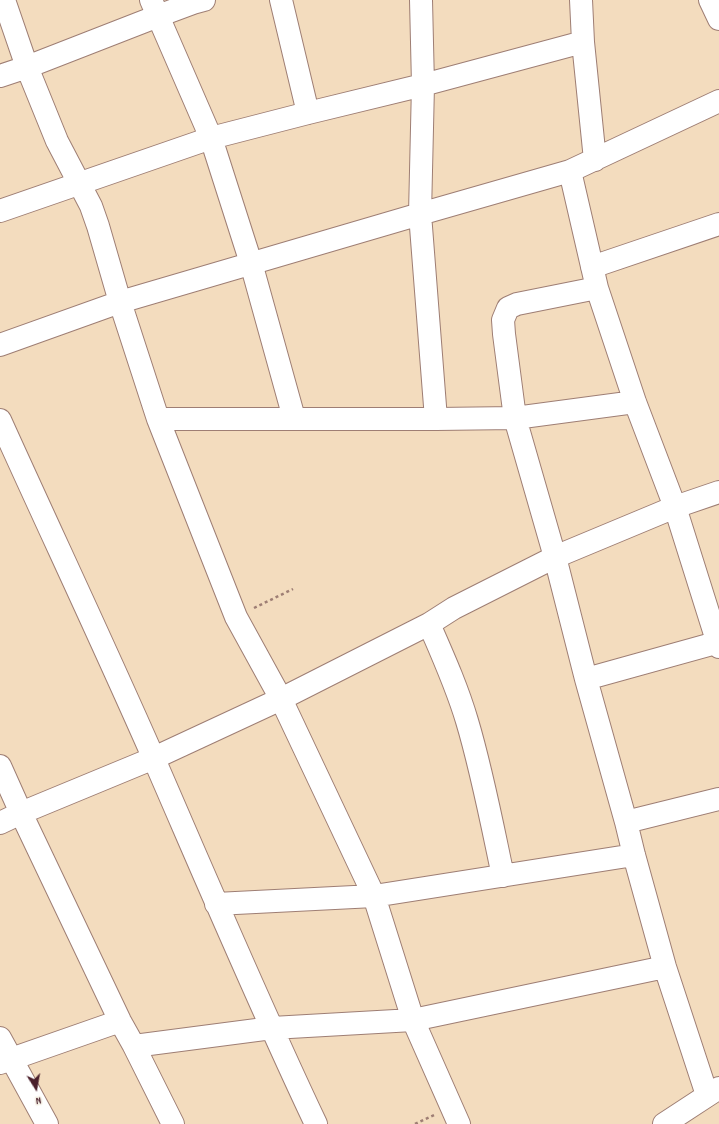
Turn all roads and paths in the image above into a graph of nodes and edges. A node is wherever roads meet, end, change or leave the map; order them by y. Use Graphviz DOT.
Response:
graph roads {
  1 [pos="4,0"];
  2 [pos="204,0"];
  3 [pos="281,0"];
  4 [pos="421,0"];
  5 [pos="581,0"];
  6 [pos="710,0"];
  7 [pos="155,8"];
  8 [pos="719,19"];
  9 [pos="583,42"];
  10 [pos="27,67"];
  11 [pos="0,76"];
  12 [pos="423,85"];
  13 [pos="719,101"];
  14 [pos="308,113"];
  15 [pos="211,138"];
  16 [pos="594,160"];
  17 [pos="570,171"];
  18 [pos="80,184"];
  19 [pos="0,211"];
  20 [pos="420,214"];
  21 [pos="719,224"];
  22 [pos="251,263"];
  23 [pos="594,277"];
  24 [pos="120,302"];
  25 [pos="2,340"];
  26 [pos="635,402"];
  27 [pos="294,418"];
  28 [pos="515,418"];
  29 [pos="158,419"];
  30 [pos="436,419"];
  31 [pos="0,420"];
  32 [pos="719,492"];
  33 [pos="675,508"];
  34 [pos="555,557"];
  35 [pos="293,589"];
  36 [pos="236,617"];
  37 [pos="429,624"];
  38 [pos="718,644"];
  39 [pos="586,679"];
  40 [pos="280,698"];
  41 [pos="154,758"];
  42 [pos="0,766"];
  43 [pos="719,799"];
  44 [pos="21,813"];
  45 [pos="626,822"];
  46 [pos="0,823"];
  47 [pos="634,855"];
  48 [pos="503,876"];
  49 [pos="374,896"];
  50 [pos="216,904"];
  51 [pos="665,967"];
  52 [pos="413,1020"];
  53 [pos="120,1021"];
  54 [pos="272,1028"];
  55 [pos="0,1038"];
  56 [pos="134,1046"];
  57 [pos="6,1061"];
  58 [pos="713,1092"];
  59 [pos="672,1122"];
  60 [pos="47,1124"];
  61 [pos="172,1124"];
  62 [pos="316,1124"];
  63 [pos="459,1124"];
  1 -- 10 [label="street"];
  2 -- 7 [label="street"];
  3 -- 14 [label="street"];
  4 -- 12 [label="street"];
  5 -- 9 [label="street"];
  6 -- 8 [label="street"];
  7 -- 10 [label="street"];
  7 -- 15 [label="street"];
  9 -- 12 [label="street"];
  9 -- 16 [label="street"];
  10 -- 11 [label="street"];
  10 -- 18 [label="street"];
  12 -- 14 [label="street"];
  12 -- 20 [label="street"];
  13 -- 16 [label="street"];
  14 -- 15 [label="street"];
  15 -- 18 [label="street"];
  15 -- 22 [label="street"];
  16 -- 17 [label="street"];
  17 -- 20 [label="street"];
  17 -- 23 [label="street"];
  18 -- 19 [label="street"];
  18 -- 24 [label="street"];
  20 -- 22 [label="street"];
  20 -- 30 [label="street"];
  21 -- 23 [label="street"];
  22 -- 24 [label="street"];
  22 -- 27 [label="street"];
  23 -- 26 [label="street"];
  23 -- 28 [label="street"];
  24 -- 25 [label="street"];
  24 -- 29 [label="street"];
  26 -- 28 [label="street"];
  26 -- 33 [label="street"];
  27 -- 29 [label="street"];
  27 -- 30 [label="street"];
  28 -- 30 [label="street"];
  28 -- 34 [label="street"];
  29 -- 36 [label="street"];
  31 -- 41 [label="street"];
  32 -- 33 [label="street"];
  33 -- 34 [label="street"];
  33 -- 38 [label="street"];
  34 -- 37 [label="street"];
  34 -- 39 [label="street"];
  35 -- 36 [label="path"];
  36 -- 40 [label="street"];
  37 -- 40 [label="street"];
  37 -- 48 [label="street"];
  38 -- 39 [label="street"];
  39 -- 45 [label="street"];
  40 -- 41 [label="street"];
  40 -- 49 [label="street"];
  41 -- 44 [label="street"];
  41 -- 50 [label="street"];
  42 -- 44 [label="street"];
  43 -- 45 [label="street"];
  44 -- 46 [label="street"];
  44 -- 53 [label="street"];
  45 -- 47 [label="street"];
  47 -- 48 [label="street"];
  47 -- 51 [label="street"];
  48 -- 49 [label="street"];
  49 -- 50 [label="street"];
  49 -- 52 [label="street"];
  50 -- 54 [label="street"];
  51 -- 52 [label="street"];
  51 -- 58 [label="street"];
  52 -- 54 [label="street"];
  52 -- 63 [label="street"];
  53 -- 56 [label="street"];
  53 -- 57 [label="street"];
  54 -- 56 [label="street"];
  54 -- 62 [label="street"];
  55 -- 57 [label="street"];
  56 -- 61 [label="street"];
  57 -- 60 [label="street"];
  58 -- 59 [label="street"];
}
